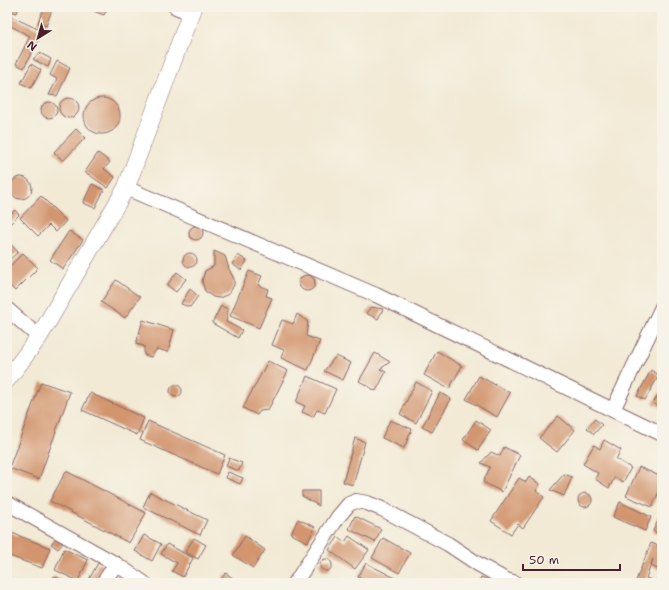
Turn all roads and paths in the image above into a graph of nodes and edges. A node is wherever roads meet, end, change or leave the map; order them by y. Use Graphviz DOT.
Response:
graph roads {
  1 [pos="187,9"];
  2 [pos="126,188"];
  3 [pos="662,307"];
  4 [pos="7,310"];
  5 [pos="39,337"];
  6 [pos="7,380"];
  7 [pos="613,410"];
  8 [pos="662,434"];
  9 [pos="7,503"];
  10 [pos="116,564"];
  11 [pos="103,583"];
  12 [pos="144,583"];
  13 [pos="296,583"];
  14 [pos="516,583"];
  1 -- 2 [label="street"];
  2 -- 5 [label="street"];
  2 -- 7 [label="street"];
  3 -- 7 [label="street"];
  4 -- 5 [label="street"];
  5 -- 6 [label="street"];
  7 -- 8 [label="street"];
  9 -- 10 [label="street"];
  10 -- 11 [label="street"];
  10 -- 12 [label="street"];
  13 -- 14 [label="street"];
}
